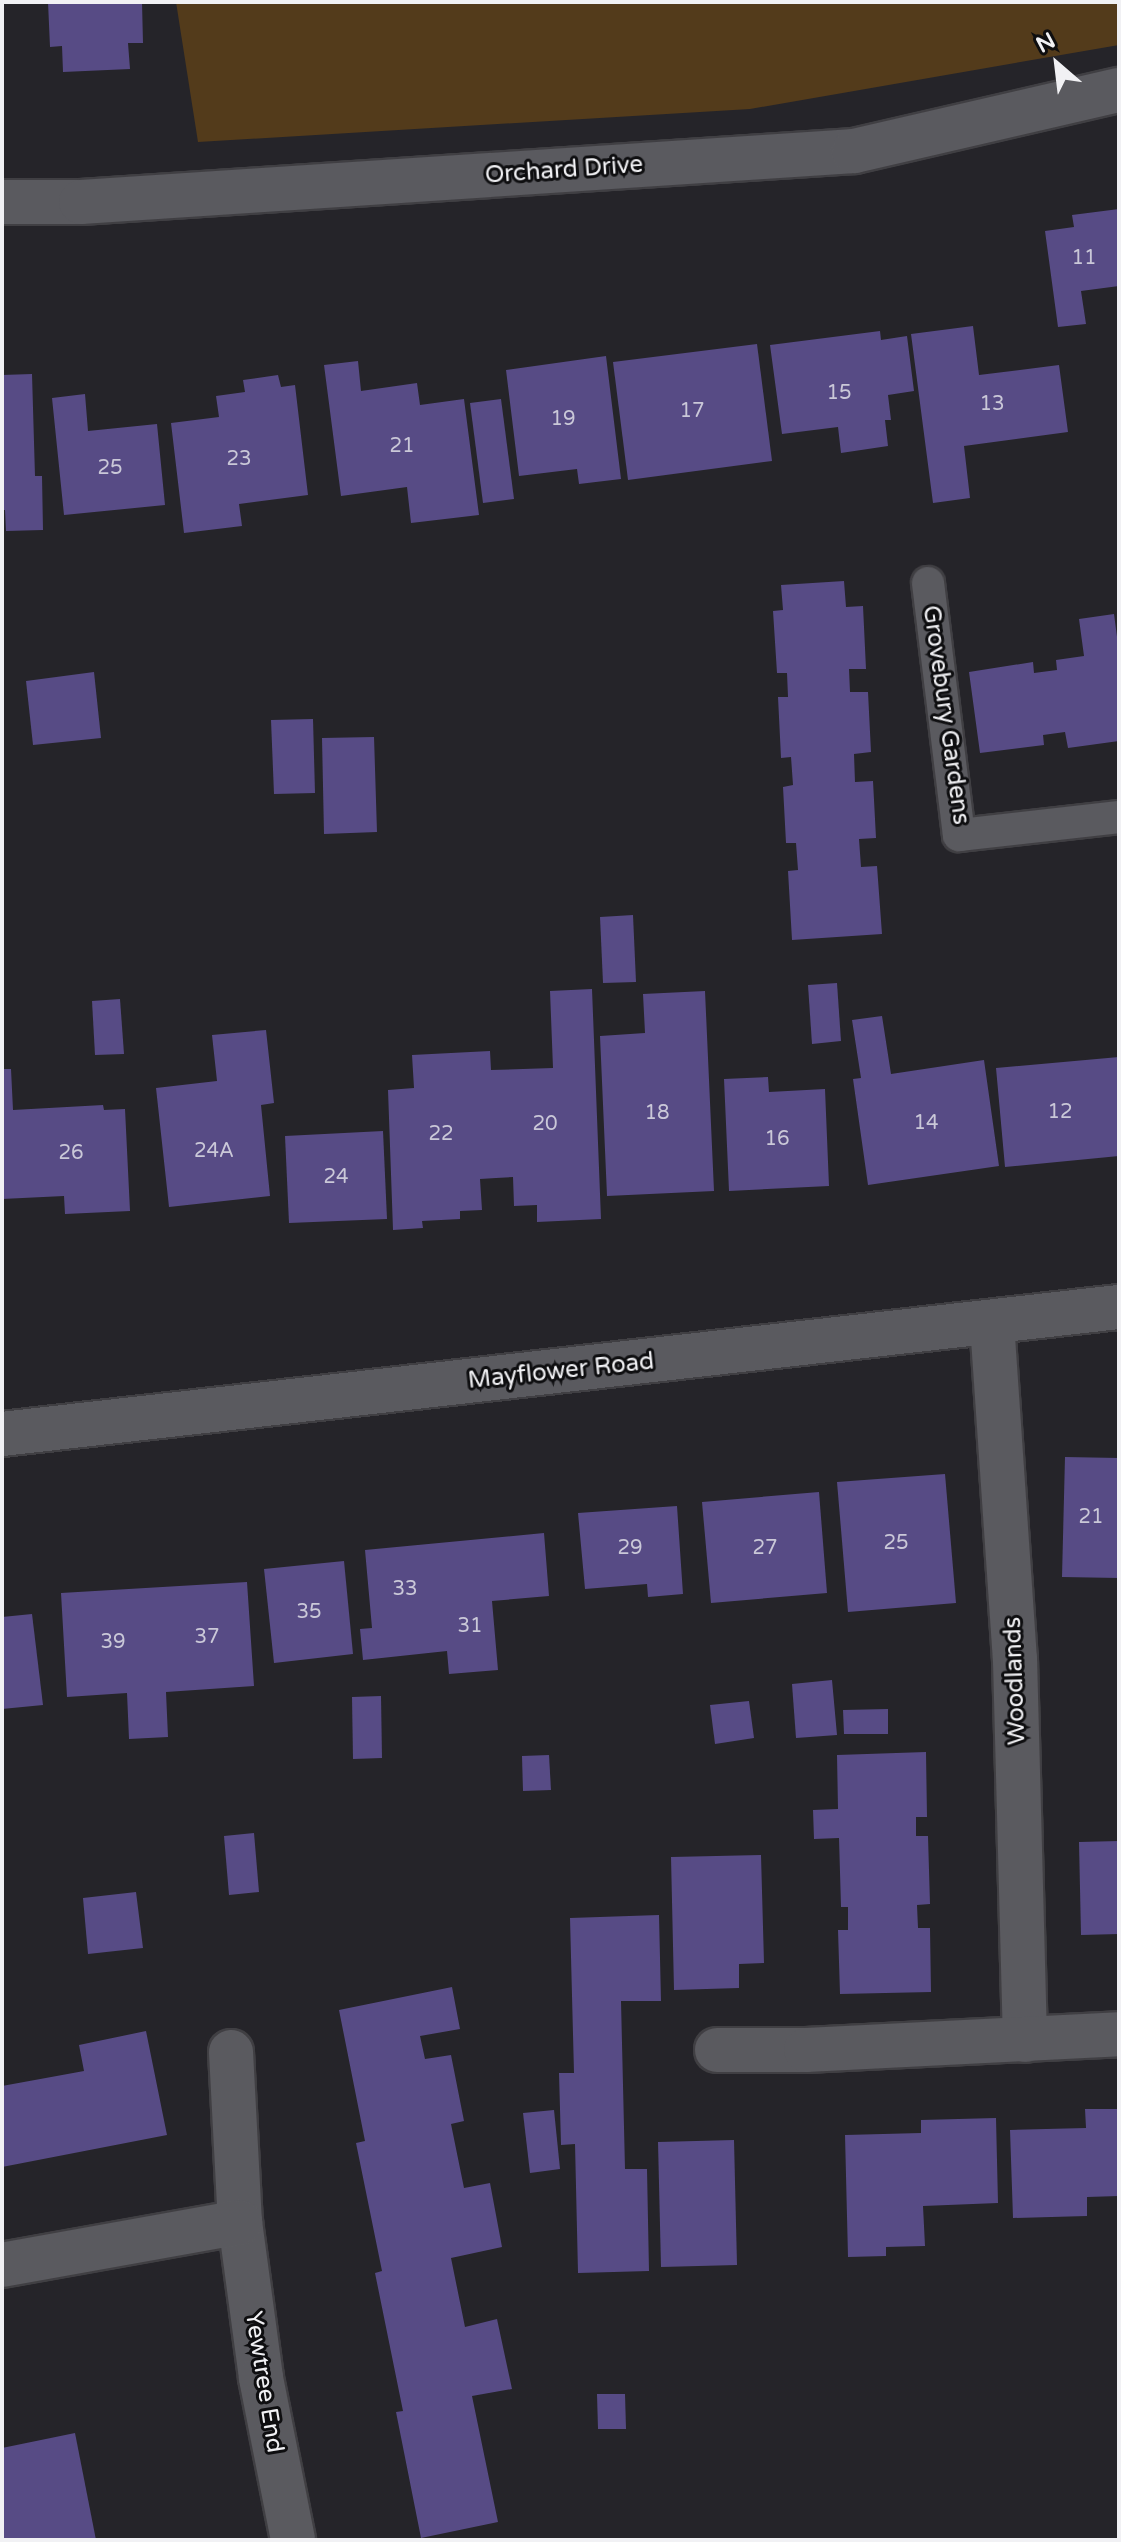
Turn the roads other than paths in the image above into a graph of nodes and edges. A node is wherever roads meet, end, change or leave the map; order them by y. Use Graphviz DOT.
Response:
graph roads {
  1 [pos="1119,90"];
  2 [pos="2,202"];
  3 [pos="928,583"];
  4 [pos="1119,817"];
  5 [pos="1119,1307"];
  6 [pos="992,1323"];
  7 [pos="2,1434"];
  8 [pos="1119,2034"];
  9 [pos="1025,2040"];
  10 [pos="717,2050"];
  11 [pos="231,2052"];
  12 [pos="240,2222"];
  13 [pos="2,2265"];
  14 [pos="293,2540"];
  1 -- 2 [label="street, Orchard Drive"];
  3 -- 4 [label="lane, Grovebury Gardens"];
  5 -- 6 [label="street, Mayflower Road"];
  6 -- 7 [label="street, Mayflower Road"];
  6 -- 9 [label="street, Woodlands"];
  8 -- 9 [label="street"];
  9 -- 10 [label="street"];
  11 -- 12 [label="street, Yewtree End"];
  12 -- 13 [label="street"];
  12 -- 14 [label="street, Yewtree End"];
}
